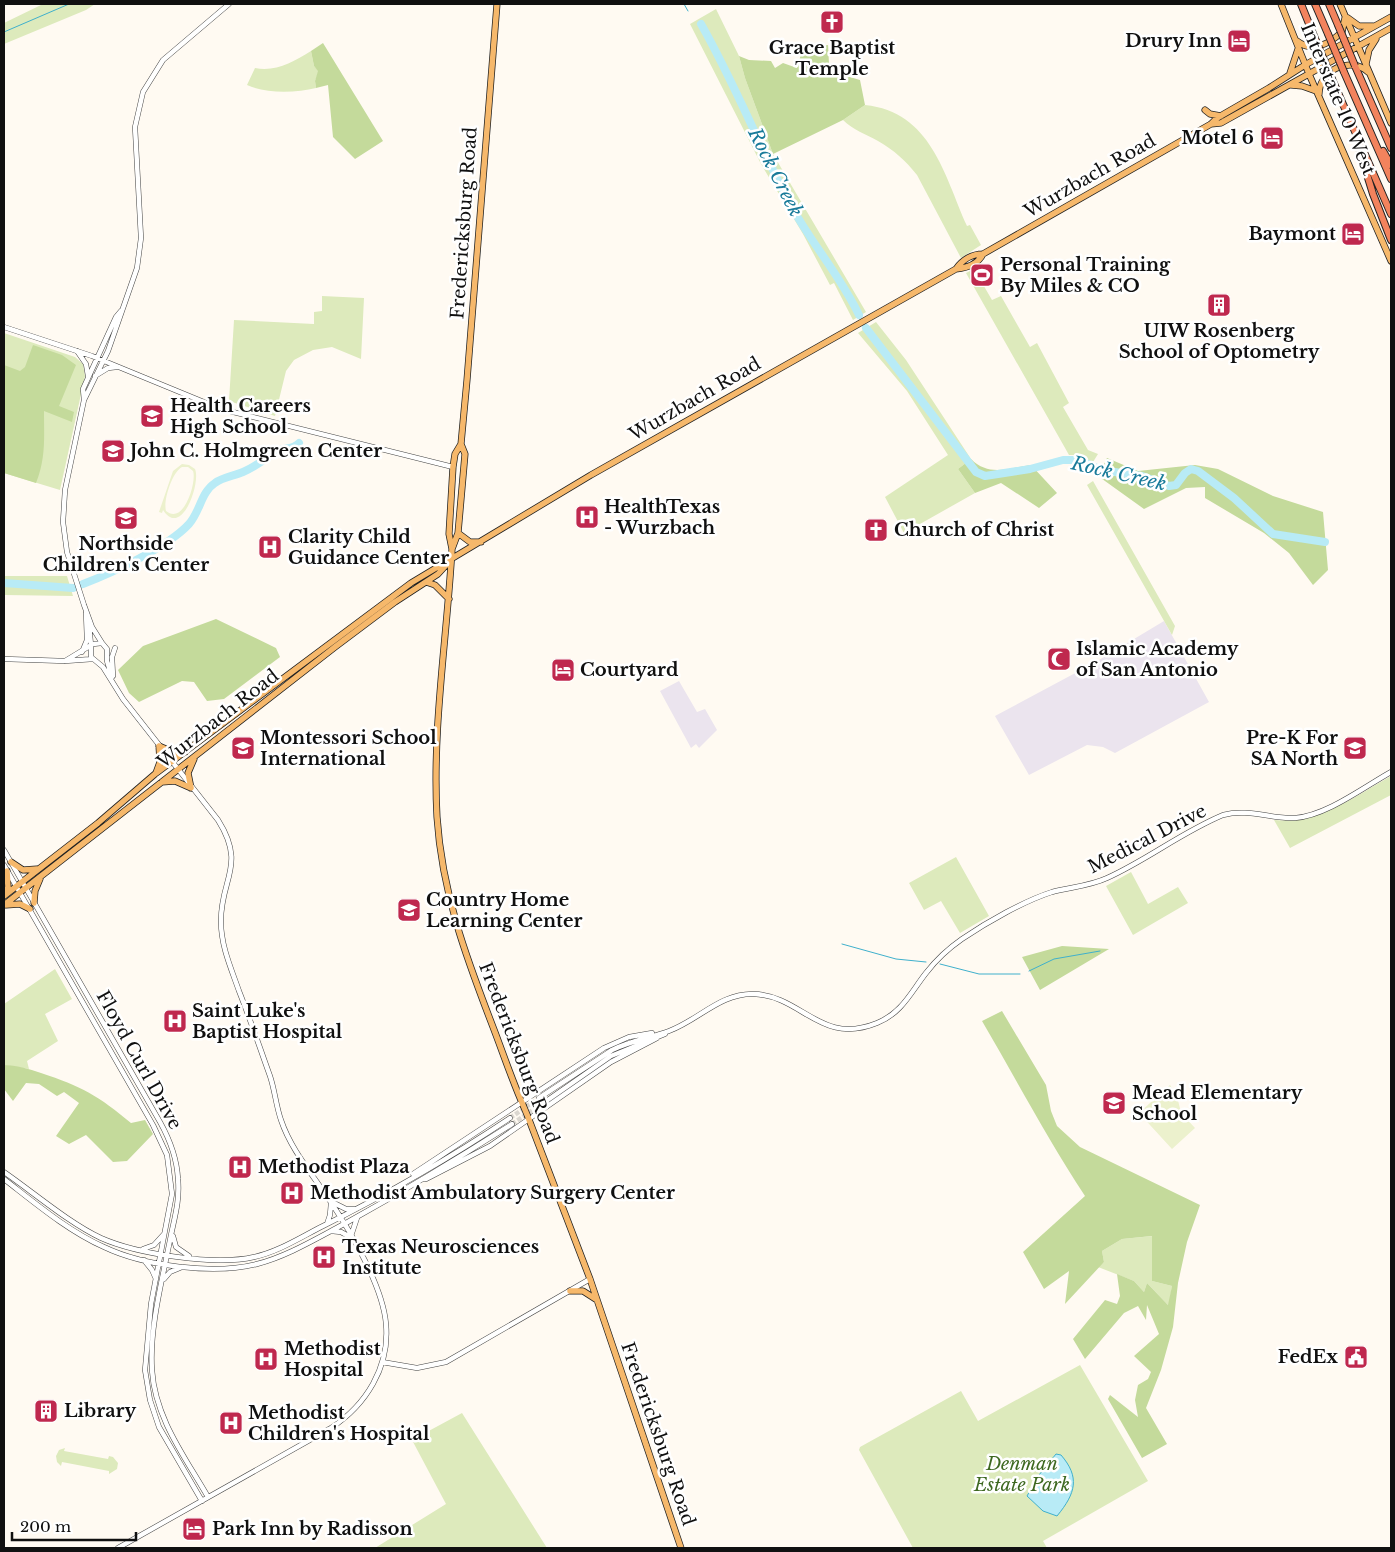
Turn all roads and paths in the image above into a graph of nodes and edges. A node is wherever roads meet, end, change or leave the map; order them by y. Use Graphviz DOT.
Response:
graph roads {
  1 [pos="229,4"];
  2 [pos="497,4"];
  3 [pos="1280,4"];
  4 [pos="1301,4"];
  5 [pos="1315,4"];
  6 [pos="1329,4"];
  7 [pos="1340,4"];
  8 [pos="1345,15"];
  9 [pos="1391,17"];
  10 [pos="1376,26"];
  11 [pos="1391,28"];
  12 [pos="1379,36"];
  13 [pos="1354,38"];
  14 [pos="1295,40"];
  15 [pos="1298,47"];
  16 [pos="1358,48"];
  17 [pos="1305,65"];
  18 [pos="1366,66"];
  19 [pos="1369,73"];
  20 [pos="1309,74"];
  21 [pos="1288,76"];
  22 [pos="1289,86"];
  23 [pos="1318,93"];
  24 [pos="1205,110"];
  25 [pos="1221,116"];
  26 [pos="1367,123"];
  27 [pos="1391,123"];
  28 [pos="1211,124"];
  29 [pos="1354,129"];
  30 [pos="1391,148"];
  31 [pos="1391,165"];
  32 [pos="1391,179"];
  33 [pos="1391,214"];
  34 [pos="1391,240"];
  35 [pos="1391,261"];
  36 [pos="121,311"];
  37 [pos="4,327"];
  38 [pos="77,350"];
  39 [pos="97,358"];
  40 [pos="103,360"];
  41 [pos="122,368"];
  42 [pos="88,377"];
  43 [pos="94,377"];
  44 [pos="84,400"];
  45 [pos="460,444"];
  46 [pos="453,468"];
  47 [pos="463,478"];
  48 [pos="458,533"];
  49 [pos="481,542"];
  50 [pos="452,549"];
  51 [pos="451,560"];
  52 [pos="426,582"];
  53 [pos="448,599"];
  54 [pos="84,605"];
  55 [pos="86,612"];
  56 [pos="102,643"];
  57 [pos="91,646"];
  58 [pos="115,648"];
  59 [pos="81,652"];
  60 [pos="106,656"];
  61 [pos="4,659"];
  62 [pos="94,659"];
  63 [pos="65,661"];
  64 [pos="113,680"];
  65 [pos="115,688"];
  66 [pos="159,746"];
  67 [pos="189,751"];
  68 [pos="196,756"];
  69 [pos="172,763"];
  70 [pos="177,770"];
  71 [pos="1391,772"];
  72 [pos="155,774"];
  73 [pos="162,782"];
  74 [pos="191,788"];
  75 [pos="4,850"];
  76 [pos="11,862"];
  77 [pos="4,865"];
  78 [pos="39,869"];
  79 [pos="7,871"];
  80 [pos="42,876"];
  81 [pos="24,885"];
  82 [pos="18,890"];
  83 [pos="4,896"];
  84 [pos="34,903"];
  85 [pos="4,905"];
  86 [pos="30,909"];
  87 [pos="668,1031"];
  88 [pos="658,1038"];
  89 [pos="539,1098"];
  90 [pos="522,1104"];
  91 [pos="542,1104"];
  92 [pos="510,1118"];
  93 [pos="528,1119"];
  94 [pos="512,1124"];
  95 [pos="172,1147"];
  96 [pos="164,1150"];
  97 [pos="4,1172"];
  98 [pos="4,1179"];
  99 [pos="406,1180"];
  100 [pos="413,1185"];
  101 [pos="331,1202"];
  102 [pos="356,1210"];
  103 [pos="359,1216"];
  104 [pos="340,1217"];
  105 [pos="327,1224"];
  106 [pos="344,1224"];
  107 [pos="331,1231"];
  108 [pos="165,1232"];
  109 [pos="172,1233"];
  110 [pos="351,1238"];
  111 [pos="141,1250"];
  112 [pos="161,1254"];
  113 [pos="168,1255"];
  114 [pos="193,1258"];
  115 [pos="143,1260"];
  116 [pos="159,1263"];
  117 [pos="166,1264"];
  118 [pos="185,1267"];
  119 [pos="156,1279"];
  120 [pos="590,1279"];
  121 [pos="163,1280"];
  122 [pos="570,1291"];
  123 [pos="597,1300"];
  124 [pos="382,1362"];
  125 [pos="208,1497"];
  126 [pos="202,1501"];
  127 [pos="118,1548"];
  128 [pos="680,1548"];
  1 -- 36 [label="street"];
  2 -- 45 [label="main road, Fredericksburg Road"];
  3 -- 14 [label="main road, Interstate 10 West"];
  4 -- 29 [label="highway, bridge"];
  5 -- 26 [label="highway, bridge"];
  6 -- 30 [label="highway, bridge"];
  7 -- 8 [label="main road"];
  8 -- 10 [label="main road"];
  8 -- 13 [label="main road"];
  8 -- 14 [label="main road"];
  9 -- 10 [label="main road, Wurzbach Road"];
  10 -- 13 [label="main road, Wurzbach Road"];
  11 -- 12 [label="main road, Wurzbach Road"];
  12 -- 16 [label="main road, Wurzbach Road"];
  12 -- 18 [label="main road"];
  13 -- 16 [label="main road"];
  13 -- 17 [label="main road, Wurzbach Road"];
  14 -- 15 [label="main road, Interstate 10 West"];
  15 -- 17 [label="main road, Interstate 10 West"];
  15 -- 21 [label="main road"];
  16 -- 18 [label="main road"];
  16 -- 20 [label="main road, Wurzbach Road"];
  17 -- 20 [label="main road, Interstate 10 West"];
  17 -- 21 [label="main road, Wurzbach Road"];
  18 -- 19 [label="main road"];
  19 -- 23 [label="main road"];
  19 -- 27 [label="main road"];
  20 -- 22 [label="main road, Wurzbach Road"];
  20 -- 23 [label="main road, Interstate 10 West"];
  21 -- 25 [label="main road, Wurzbach Road"];
  22 -- 23 [label="main road"];
  22 -- 28 [label="main road, Wurzbach Road"];
  23 -- 35 [label="main road, Interstate 10 West"];
  24 -- 25 [label="main road"];
  25 -- 28 [label="main road, Wurzbach Road"];
  26 -- 31 [label="highway"];
  26 -- 32 [label="highway"];
  28 -- 49 [label="main road, Wurzbach Road"];
  29 -- 33 [label="highway"];
  29 -- 34 [label="highway"];
  36 -- 39 [label="street"];
  36 -- 40 [label="street"];
  37 -- 38 [label="street"];
  38 -- 39 [label="street"];
  38 -- 42 [label="street"];
  39 -- 40 [label="street"];
  39 -- 42 [label="street"];
  40 -- 41 [label="street"];
  40 -- 43 [label="street"];
  41 -- 43 [label="street"];
  41 -- 46 [label="street"];
  42 -- 44 [label="street"];
  43 -- 44 [label="street"];
  44 -- 54 [label="street"];
  45 -- 46 [label="main road, Fredericksburg Road"];
  45 -- 47 [label="main road, Fredericksburg Road"];
  46 -- 47 [label="main road"];
  46 -- 50 [label="main road, Fredericksburg Road"];
  47 -- 48 [label="main road, Fredericksburg Road"];
  48 -- 49 [label="main road"];
  48 -- 50 [label="main road, Fredericksburg Road"];
  49 -- 51 [label="main road, Wurzbach Road"];
  50 -- 51 [label="main road, Fredericksburg Road"];
  51 -- 52 [label="main road, Wurzbach Road"];
  51 -- 53 [label="main road, Fredericksburg Road"];
  51 -- 67 [label="main road, Wurzbach Road"];
  52 -- 53 [label="main road"];
  52 -- 68 [label="main road, Wurzbach Road"];
  53 -- 90 [label="main road, Fredericksburg Road"];
  54 -- 55 [label="street"];
  54 -- 56 [label="street"];
  55 -- 57 [label="street"];
  55 -- 59 [label="street"];
  56 -- 57 [label="street"];
  56 -- 60 [label="street"];
  57 -- 59 [label="street"];
  57 -- 62 [label="street"];
  58 -- 64 [label="street"];
  59 -- 63 [label="street"];
  60 -- 62 [label="street"];
  60 -- 64 [label="street"];
  61 -- 63 [label="street"];
  62 -- 63 [label="street"];
  62 -- 65 [label="street"];
  64 -- 65 [label="street"];
  65 -- 66 [label="street"];
  66 -- 67 [label="main road"];
  66 -- 69 [label="street"];
  66 -- 72 [label="main road"];
  67 -- 69 [label="main road, Wurzbach Road"];
  68 -- 70 [label="main road, Wurzbach Road"];
  68 -- 74 [label="main road"];
  69 -- 70 [label="street"];
  69 -- 72 [label="main road, Wurzbach Road"];
  70 -- 73 [label="main road, Wurzbach Road"];
  70 -- 74 [label="street"];
  71 -- 87 [label="street, Medical Drive"];
  72 -- 78 [label="main road, Wurzbach Road"];
  73 -- 74 [label="main road"];
  73 -- 80 [label="main road, Wurzbach Road"];
  74 -- 101 [label="street"];
  75 -- 76 [label="street, Floyd Curl Drive"];
  76 -- 78 [label="main road"];
  76 -- 81 [label="street, Floyd Curl Drive"];
  77 -- 79 [label="street, Floyd Curl Drive"];
  78 -- 81 [label="main road, Wurzbach Road"];
  79 -- 82 [label="street, Floyd Curl Drive"];
  79 -- 83 [label="main road"];
  80 -- 81 [label="main road, Wurzbach Road"];
  80 -- 84 [label="main road"];
  81 -- 82 [label="main road, Wurzbach Road"];
  81 -- 84 [label="street, Floyd Curl Drive"];
  82 -- 83 [label="main road, Wurzbach Road"];
  82 -- 85 [label="main road, Wurzbach Road"];
  82 -- 86 [label="street, Floyd Curl Drive"];
  84 -- 95 [label="street, Floyd Curl Drive"];
  85 -- 86 [label="main road"];
  86 -- 96 [label="street, Floyd Curl Drive"];
  87 -- 88 [label="street, Medical Drive"];
  87 -- 89 [label="street, Medical Drive"];
  87 -- 90 [label="street"];
  88 -- 91 [label="street, Medical Drive"];
  88 -- 93 [label="street"];
  90 -- 93 [label="main road, Fredericksburg Road, bridge"];
  90 -- 99 [label="street"];
  92 -- 99 [label="street"];
  93 -- 100 [label="street"];
  93 -- 120 [label="main road, Fredericksburg Road"];
  94 -- 100 [label="street"];
  95 -- 96 [label="street"];
  95 -- 109 [label="street, Floyd Curl Drive"];
  96 -- 108 [label="street, Floyd Curl Drive"];
  97 -- 111 [label="street"];
  98 -- 115 [label="street"];
  99 -- 102 [label="street"];
  100 -- 103 [label="street"];
  101 -- 102 [label="street"];
  101 -- 104 [label="street"];
  101 -- 105 [label="street"];
  102 -- 104 [label="street"];
  103 -- 106 [label="street"];
  103 -- 110 [label="street"];
  104 -- 105 [label="street"];
  104 -- 106 [label="street"];
  105 -- 114 [label="street"];
  106 -- 107 [label="street"];
  106 -- 110 [label="street"];
  107 -- 110 [label="street"];
  107 -- 118 [label="street"];
  108 -- 111 [label="street"];
  108 -- 112 [label="street, Floyd Curl Drive"];
  109 -- 113 [label="street, Floyd Curl Drive"];
  109 -- 114 [label="street"];
  110 -- 124 [label="street"];
  111 -- 112 [label="street"];
  112 -- 113 [label="street"];
  112 -- 116 [label="street, Floyd Curl Drive"];
  113 -- 114 [label="street"];
  113 -- 117 [label="street, Floyd Curl Drive"];
  115 -- 116 [label="street"];
  115 -- 119 [label="street"];
  116 -- 117 [label="street"];
  116 -- 119 [label="street, Floyd Curl Drive"];
  117 -- 118 [label="street"];
  117 -- 121 [label="street, Floyd Curl Drive"];
  118 -- 121 [label="street"];
  119 -- 126 [label="street, Floyd Curl Drive"];
  120 -- 122 [label="street"];
  120 -- 123 [label="main road, Fredericksburg Road"];
  121 -- 125 [label="street, Floyd Curl Drive"];
  122 -- 123 [label="main road"];
  122 -- 124 [label="street"];
  123 -- 128 [label="main road, Fredericksburg Road"];
  124 -- 125 [label="street"];
  125 -- 126 [label="street"];
  126 -- 127 [label="street"];
}
